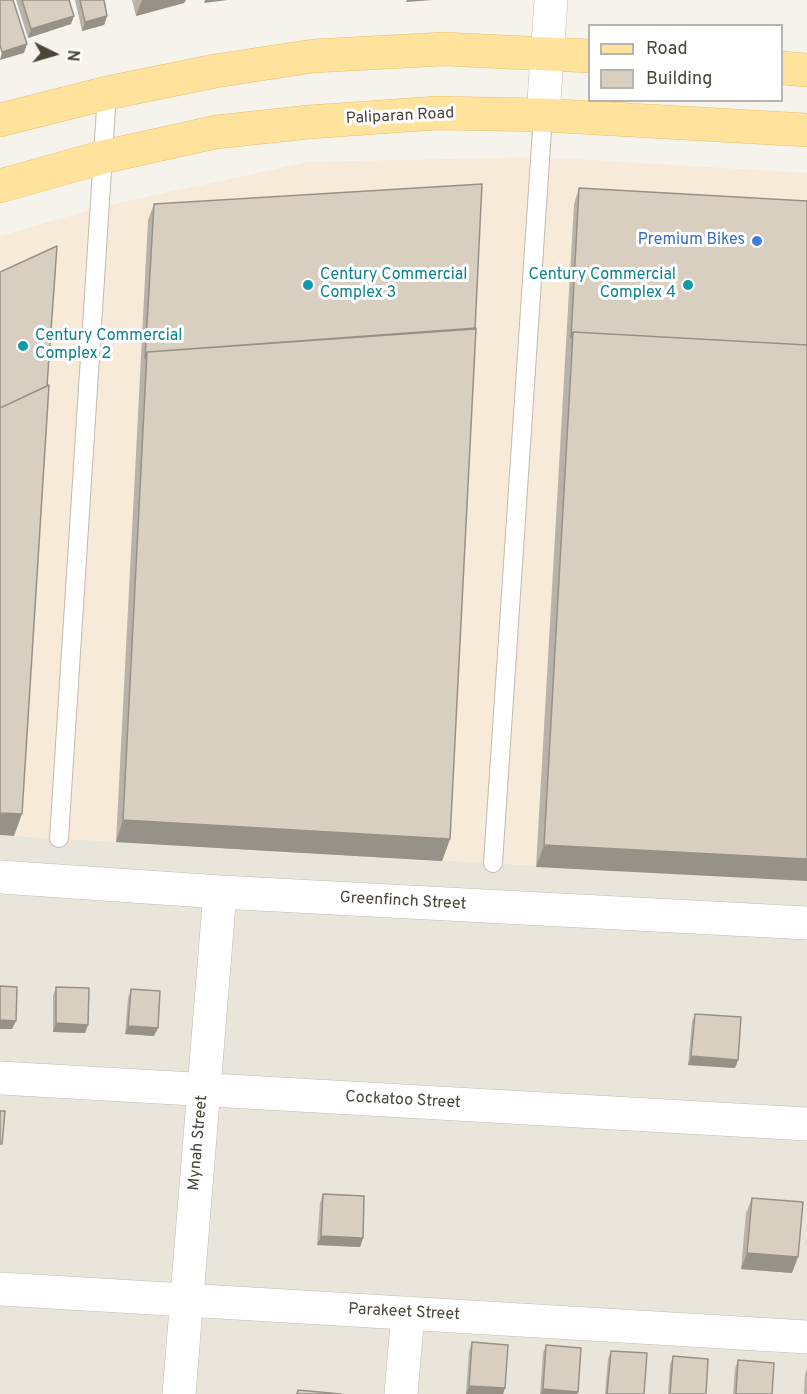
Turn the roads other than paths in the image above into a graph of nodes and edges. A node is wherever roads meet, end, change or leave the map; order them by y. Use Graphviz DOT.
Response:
graph roads {
  1 [pos="551,0"];
  2 [pos="547,53"];
  3 [pos="588,56"];
  4 [pos="783,68"];
  5 [pos="807,70"];
  6 [pos="107,93"];
  7 [pos="543,116"];
  8 [pos="0,120"];
  9 [pos="807,130"];
  10 [pos="103,157"];
  11 [pos="0,186"];
  12 [pos="59,838"];
  13 [pos="493,863"];
  14 [pos="0,878"];
  15 [pos="220,892"];
  16 [pos="807,922"];
  17 [pos="0,1078"];
  18 [pos="204,1090"];
  19 [pos="807,1124"];
  20 [pos="0,1289"];
  21 [pos="186,1300"];
  22 [pos="408,1313"];
  23 [pos="807,1337"];
  24 [pos="179,1394"];
  25 [pos="401,1394"];
  1 -- 2 [label="street"];
  2 -- 3 [label="main road"];
  2 -- 6 [label="main road"];
  2 -- 7 [label="street"];
  4 -- 5 [label="main road"];
  6 -- 8 [label="main road"];
  6 -- 10 [label="lane"];
  7 -- 9 [label="main road, Paliparan Road"];
  7 -- 10 [label="main road, Paliparan Road"];
  7 -- 13 [label="lane"];
  10 -- 11 [label="main road, Paliparan Road"];
  10 -- 12 [label="lane"];
  14 -- 15 [label="street, Greenfinch Street"];
  15 -- 16 [label="street, Greenfinch Street"];
  15 -- 18 [label="street, Mynah Street"];
  17 -- 18 [label="street, Cockatoo Street"];
  18 -- 19 [label="street, Cockatoo Street"];
  18 -- 21 [label="street, Mynah Street"];
  20 -- 21 [label="street, Parakeet Street"];
  21 -- 22 [label="street, Parakeet Street"];
  21 -- 24 [label="street, Mynah Street"];
  22 -- 23 [label="street, Parakeet Street"];
  22 -- 25 [label="street"];
}
